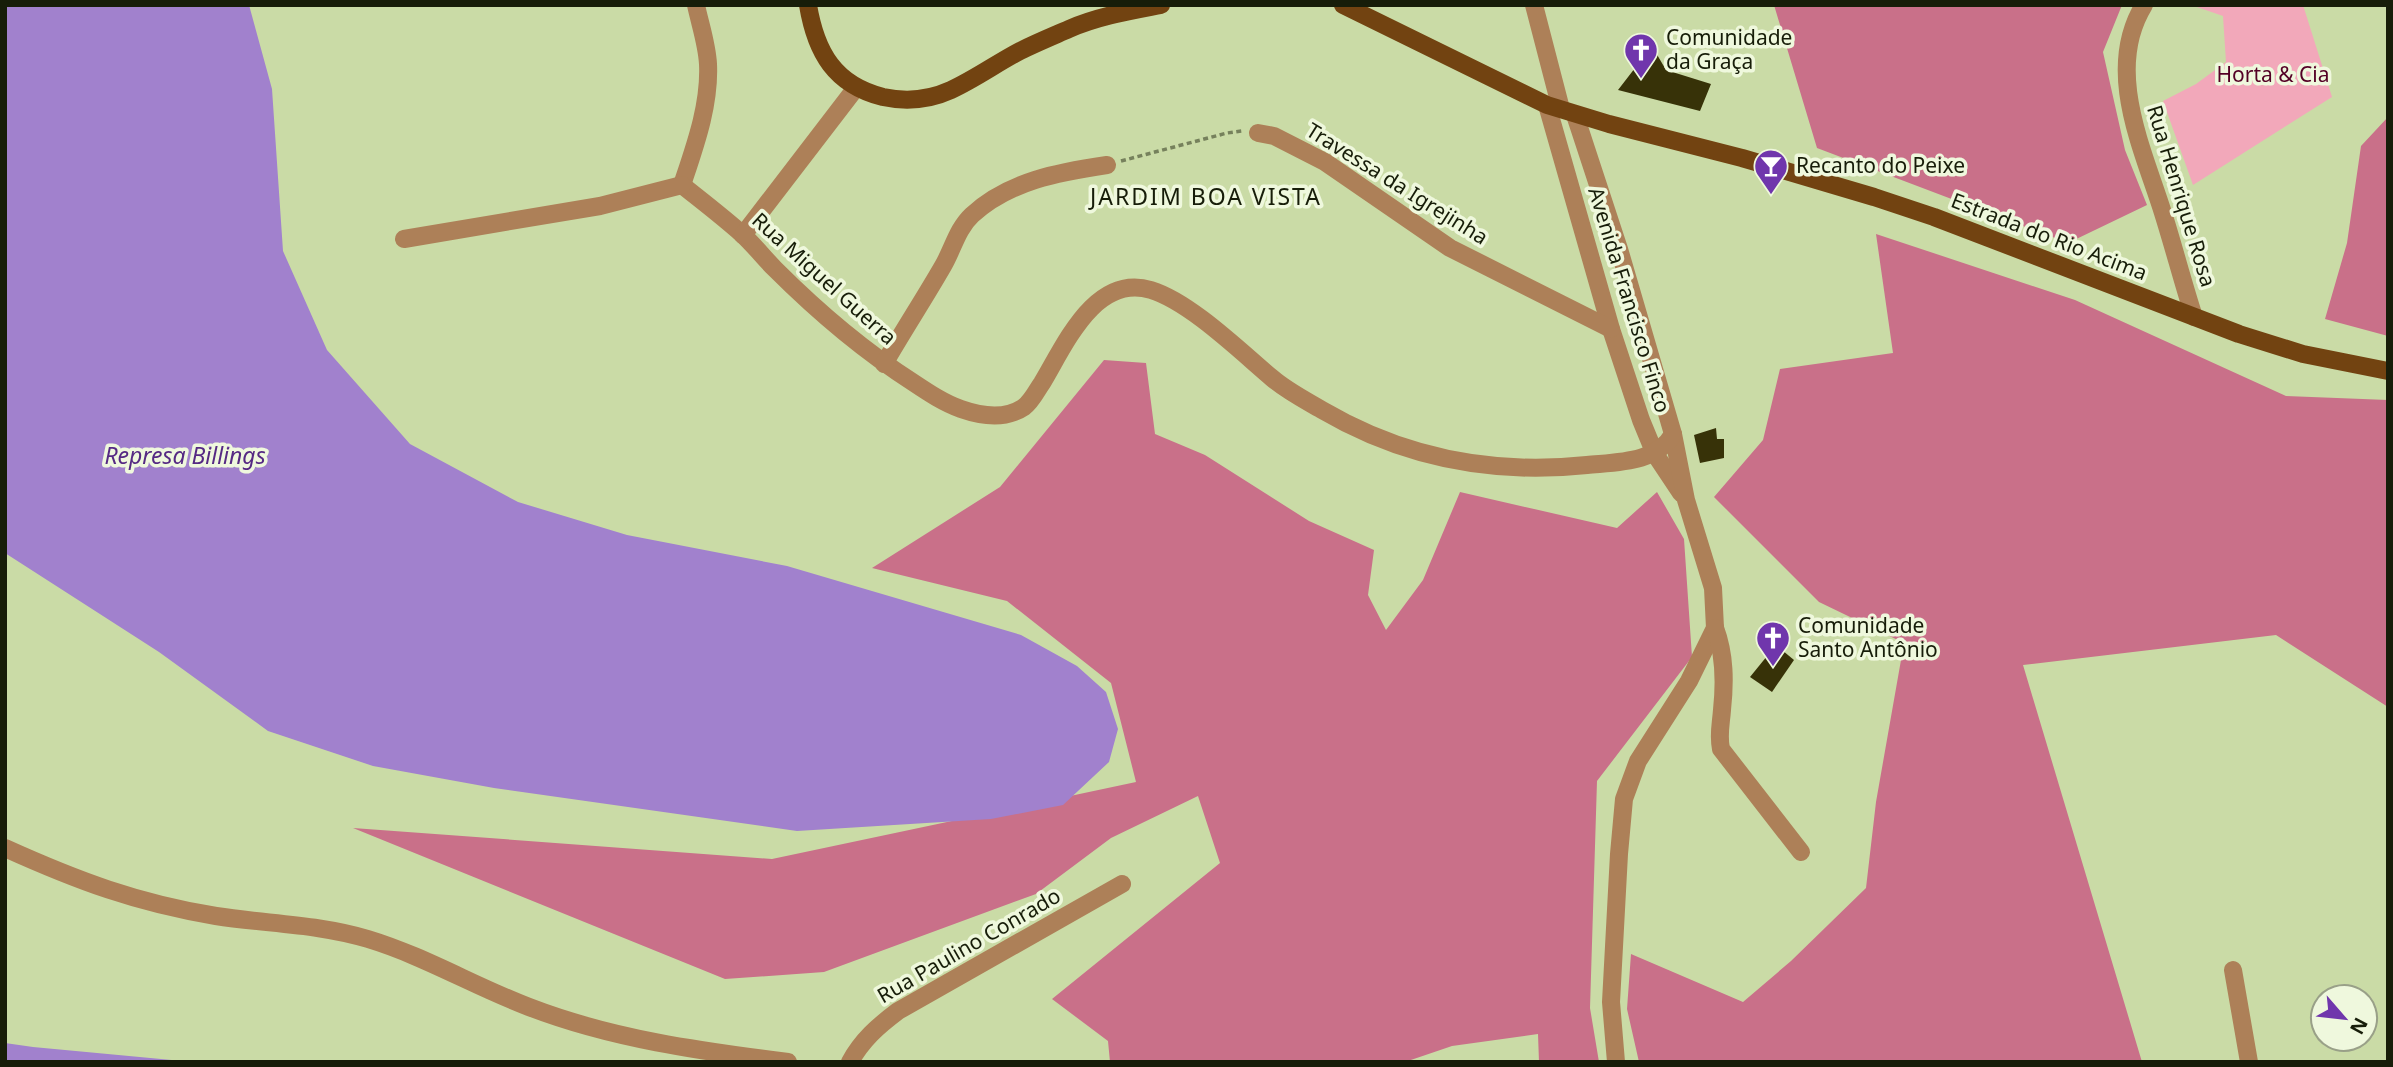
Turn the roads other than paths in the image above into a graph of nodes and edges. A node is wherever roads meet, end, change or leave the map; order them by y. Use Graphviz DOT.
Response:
graph roads {
  1 [pos="696,5"];
  2 [pos="808,5"];
  3 [pos="1161,5"];
  4 [pos="1343,5"];
  5 [pos="1534,5"];
  6 [pos="2144,5"];
  7 [pos="855,89"];
  8 [pos="1561,110"];
  9 [pos="1258,133"];
  10 [pos="1107,165"];
  11 [pos="681,185"];
  12 [pos="743,235"];
  13 [pos="404,239"];
  14 [pos="2194,317"];
  15 [pos="1611,330"];
  16 [pos="884,364"];
  17 [pos="2388,371"];
  18 [pos="1673,434"];
  19 [pos="1655,454"];
  20 [pos="1686,500"];
  21 [pos="1715,628"];
  22 [pos="5,848"];
  23 [pos="1801,852"];
  24 [pos="1122,884"];
  25 [pos="2233,970"];
  26 [pos="788,1062"];
  27 [pos="850,1062"];
  28 [pos="1616,1062"];
  29 [pos="2249,1062"];
  1 -- 11 [label="street"];
  2 -- 7 [label="main road"];
  3 -- 7 [label="main road"];
  4 -- 8 [label="main road, Estrada do Rio Acima"];
  5 -- 8 [label="street, Avenida Francisco Finco"];
  6 -- 14 [label="street, Rua Henrique Rosa"];
  7 -- 12 [label="street"];
  8 -- 14 [label="main road, Estrada do Rio Acima"];
  8 -- 15 [label="street, Avenida Francisco Finco"];
  8 -- 18 [label="street, Avenida Francisco Finco"];
  9 -- 15 [label="street, Travessa da Igrejinha"];
  10 -- 16 [label="street"];
  11 -- 12 [label="street, Rua Miguel Guerra"];
  11 -- 13 [label="street"];
  12 -- 16 [label="street, Rua Miguel Guerra"];
  14 -- 17 [label="main road, Estrada do Rio Acima"];
  15 -- 19 [label="street, Avenida Francisco Finco"];
  16 -- 19 [label="street, Rua Miguel Guerra"];
  18 -- 19 [label="street"];
  18 -- 20 [label="street, Avenida Francisco Finco"];
  19 -- 20 [label="street, Avenida Francisco Finco"];
  20 -- 21 [label="street, Avenida Francisco Finco"];
  21 -- 23 [label="street"];
  21 -- 28 [label="street, Avenida Francisco Finco"];
  22 -- 26 [label="street"];
  24 -- 27 [label="street, Rua Paulino Conrado"];
  25 -- 29 [label="street"];
}
